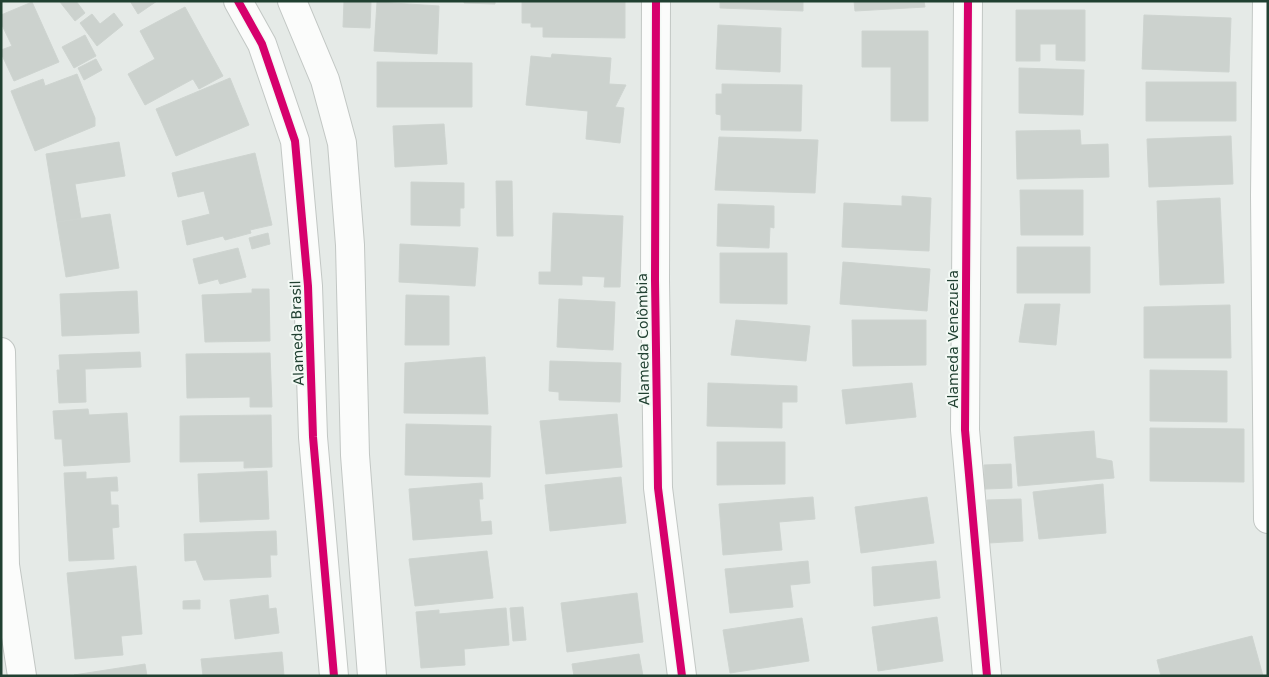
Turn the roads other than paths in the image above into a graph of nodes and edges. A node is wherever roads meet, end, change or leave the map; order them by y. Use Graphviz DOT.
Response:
graph roads {
  1 [pos="238,1"];
  2 [pos="292,1"];
  3 [pos="656,1"];
  4 [pos="968,1"];
  5 [pos="1267,1"];
  6 [pos="1,352"];
  7 [pos="1268,519"];
  8 [pos="3,564"];
  9 [pos="22,676"];
  10 [pos="334,676"];
  11 [pos="372,676"];
  12 [pos="682,676"];
  13 [pos="987,676"];
  1 -- 10 [label="street, Alameda Brasil"];
  2 -- 11 [label="street"];
  3 -- 12 [label="street, Alameda Colômbia"];
  4 -- 13 [label="street, Alameda Venezuela"];
  5 -- 7 [label="street"];
  6 -- 8 [label="street"];
  8 -- 9 [label="street"];
}
